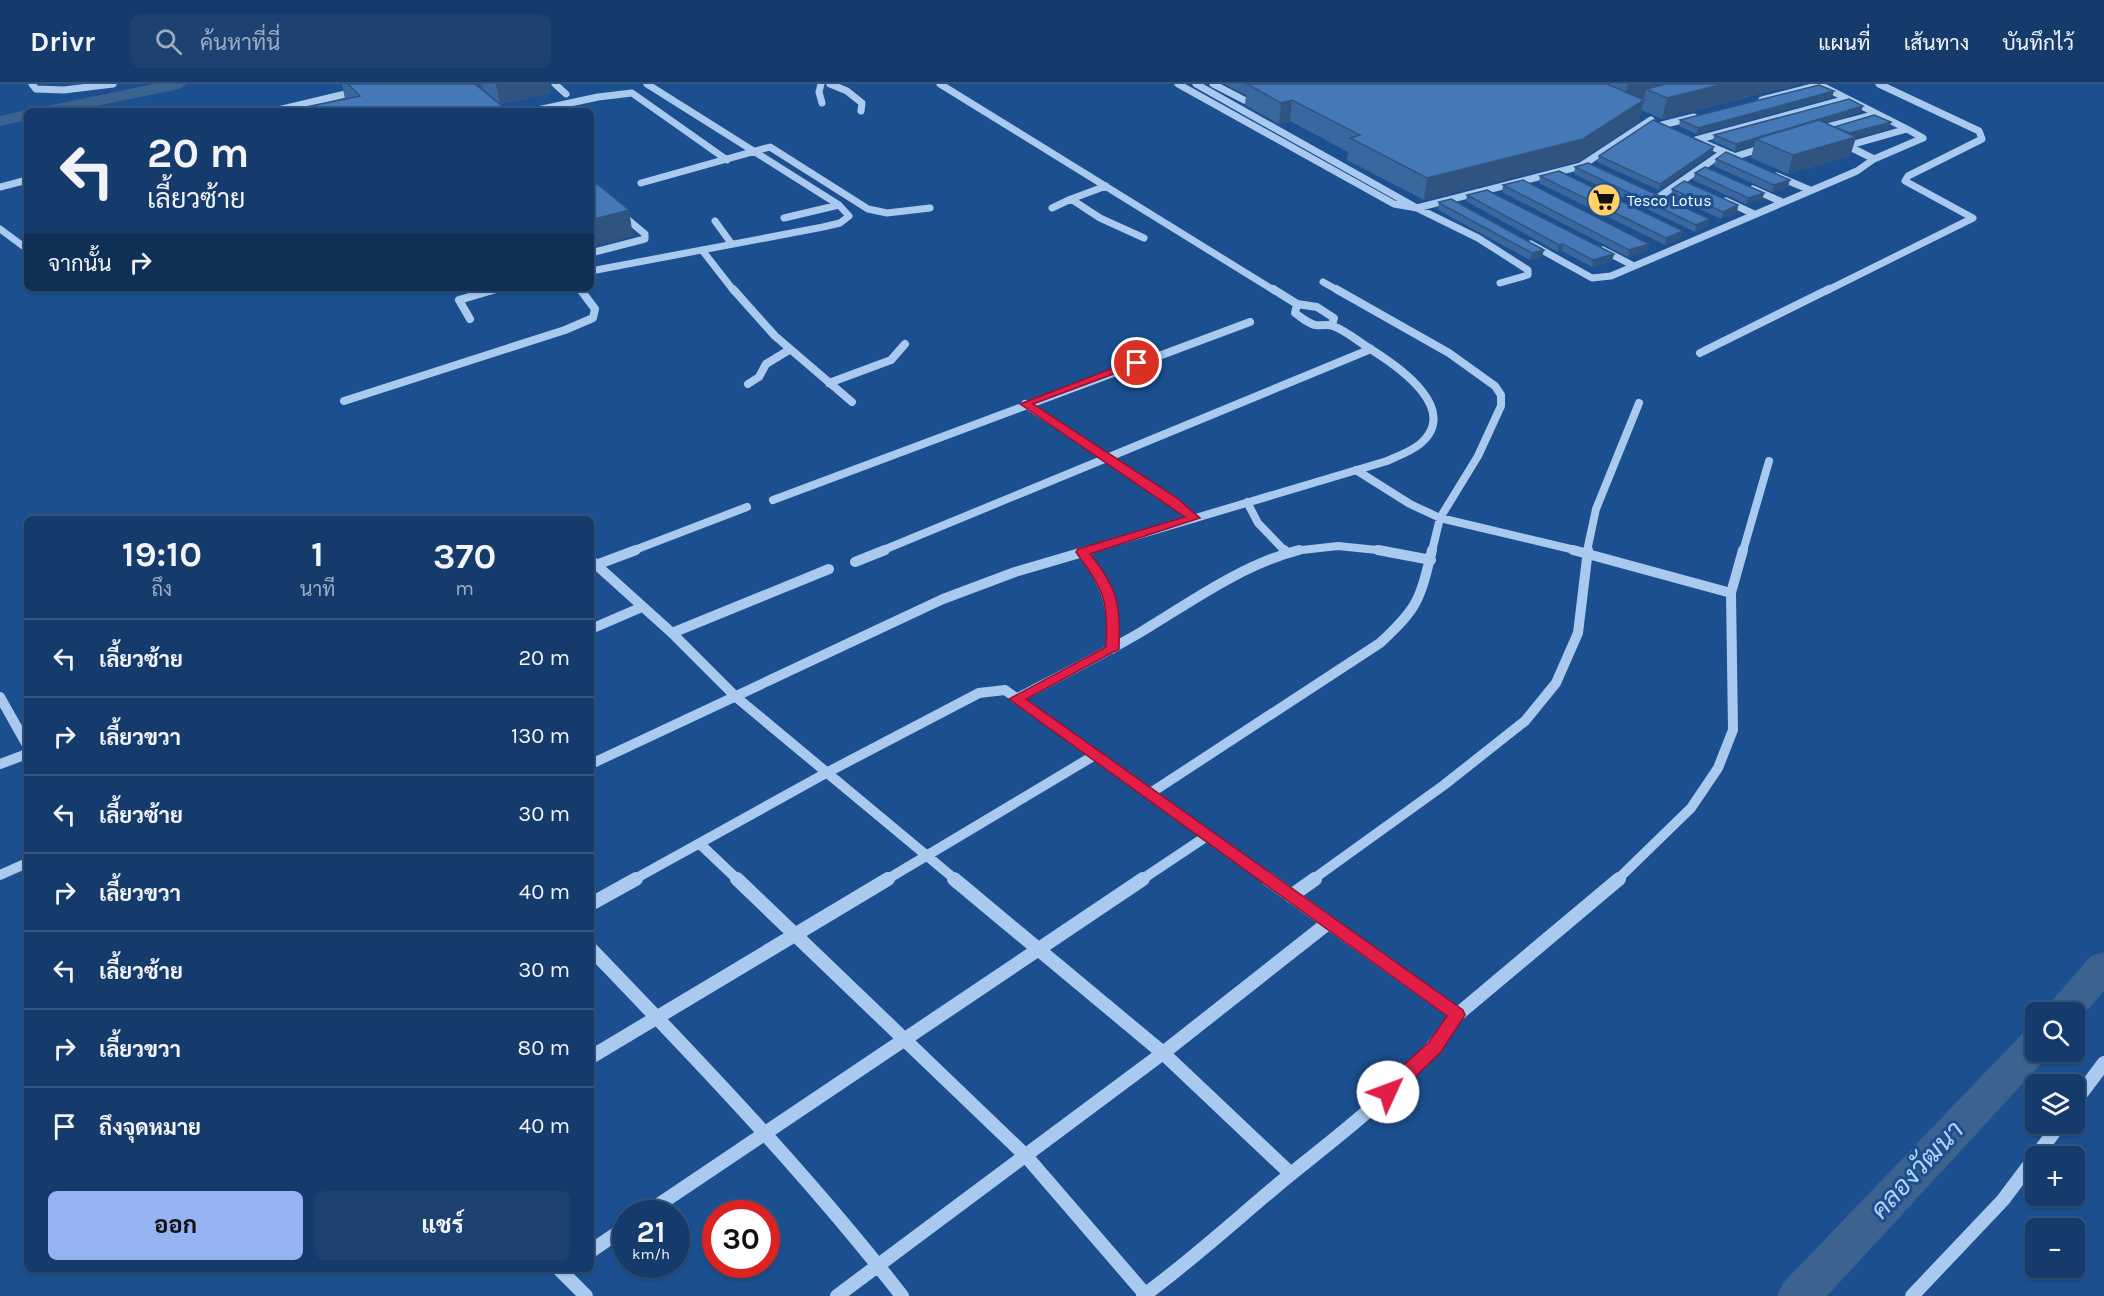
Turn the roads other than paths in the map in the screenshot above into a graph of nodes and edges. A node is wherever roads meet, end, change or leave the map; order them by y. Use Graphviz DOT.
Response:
graph roads {
  1 [pos="32,84"];
  2 [pos="113,84"];
  3 [pos="387,84"];
  4 [pos="555,84"];
  5 [pos="647,84"];
  6 [pos="821,84"];
  7 [pos="830,84"];
  8 [pos="940,84"];
  9 [pos="1178,84"];
  10 [pos="1196,84"];
  11 [pos="1213,84"];
  12 [pos="1819,84"];
  13 [pos="1879,84"];
  14 [pos="566,94"];
  15 [pos="1847,99"];
  16 [pos="1244,100"];
  17 [pos="671,101"];
  18 [pos="1752,102"];
  19 [pos="822,103"];
  20 [pos="650,106"];
  21 [pos="287,108"];
  22 [pos="547,108"];
  23 [pos="861,111"];
  24 [pos="1707,114"];
  25 [pos="1877,114"];
  26 [pos="1642,116"];
  27 [pos="1651,120"];
  28 [pos="1662,125"];
  29 [pos="1671,129"];
  30 [pos="1907,129"];
  31 [pos="1820,135"];
  32 [pos="1688,136"];
  33 [pos="1696,140"];
  34 [pos="1778,142"];
  35 [pos="1839,142"];
  36 [pos="1848,146"];
  37 [pos="1724,152"];
  38 [pos="753,153"];
  39 [pos="1734,157"];
  40 [pos="1874,159"];
  41 [pos="728,160"];
  42 [pos="1745,161"];
  43 [pos="1586,163"];
  44 [pos="1703,167"];
  45 [pos="1596,168"];
  46 [pos="1713,171"];
  47 [pos="1766,171"];
  48 [pos="1558,172"];
  49 [pos="1568,177"];
  50 [pos="24,181"];
  51 [pos="1523,181"];
  52 [pos="1682,181"];
  53 [pos="641,183"];
  54 [pos="1742,184"];
  55 [pos="1106,186"];
  56 [pos="1533,186"];
  57 [pos="1692,186"];
  58 [pos="0,187"];
  59 [pos="1810,190"];
  60 [pos="1488,191"];
  61 [pos="1649,192"];
  62 [pos="1713,195"];
  63 [pos="1498,196"];
  64 [pos="1659,197"];
  65 [pos="1071,199"];
  66 [pos="1452,200"];
  67 [pos="1670,202"];
  68 [pos="1782,202"];
  69 [pos="839,206"];
  70 [pos="1462,206"];
  71 [pos="930,208"];
  72 [pos="1052,208"];
  73 [pos="1417,208"];
  74 [pos="618,211"];
  75 [pos="1754,214"];
  76 [pos="784,218"];
  77 [pos="715,221"];
  78 [pos="1714,222"];
  79 [pos="1725,227"];
  80 [pos="0,229"];
  81 [pos="1686,234"];
  82 [pos="1144,238"];
  83 [pos="1522,239"];
  84 [pos="1697,239"];
  85 [pos="731,243"];
  86 [pos="1593,244"];
  87 [pos="24,247"];
  88 [pos="1654,248"];
  89 [pos="702,250"];
  90 [pos="594,252"];
  91 [pos="1664,253"];
  92 [pos="1634,266"];
  93 [pos="594,270"];
  94 [pos="1323,282"];
  95 [pos="1500,283"];
  96 [pos="490,291"];
  97 [pos="581,291"];
  98 [pos="1297,304"];
  99 [pos="470,319"];
  100 [pos="1250,322"];
  101 [pos="1332,326"];
  102 [pos="905,344"];
  103 [pos="1371,349"];
  104 [pos="789,350"];
  105 [pos="1700,353"];
  106 [pos="829,383"];
  107 [pos="748,384"];
  108 [pos="344,401"];
  109 [pos="852,402"];
  110 [pos="1639,403"];
  111 [pos="1025,404"];
  112 [pos="1109,459"];
  113 [pos="1769,461"];
  114 [pos="1356,470"];
  115 [pos="773,500"];
  116 [pos="1247,502"];
  117 [pos="747,507"];
  118 [pos="1194,518"];
  119 [pos="1440,518"];
  120 [pos="1082,552"];
  121 [pos="1287,553"];
  122 [pos="1587,554"];
  123 [pos="1431,560"];
  124 [pos="855,562"];
  125 [pos="594,563"];
  126 [pos="829,569"];
  127 [pos="1731,593"];
  128 [pos="642,607"];
  129 [pos="594,628"];
  130 [pos="672,633"];
  131 [pos="1112,649"];
  132 [pos="0,697"];
  133 [pos="736,697"];
  134 [pos="1016,699"];
  135 [pos="24,740"];
  136 [pos="24,755"];
  137 [pos="1095,755"];
  138 [pos="594,763"];
  139 [pos="0,764"];
  140 [pos="828,772"];
  141 [pos="1149,794"];
  142 [pos="1207,836"];
  143 [pos="700,844"];
  144 [pos="925,856"];
  145 [pos="24,864"];
  146 [pos="0,875"];
  147 [pos="1291,896"];
  148 [pos="594,902"];
  149 [pos="1328,923"];
  150 [pos="796,935"];
  151 [pos="1039,949"];
  152 [pos="594,953"];
  153 [pos="1457,1015"];
  154 [pos="657,1017"];
  155 [pos="904,1040"];
  156 [pos="1163,1053"];
  157 [pos="594,1056"];
  158 [pos="2104,1063"];
  159 [pos="2085,1088"];
  160 [pos="762,1133"];
  161 [pos="2052,1134"];
  162 [pos="1026,1156"];
  163 [pos="1291,1174"];
  164 [pos="665,1200"];
  165 [pos="612,1237"];
  166 [pos="594,1249"];
  167 [pos="878,1264"];
  168 [pos="564,1272"];
  169 [pos="1144,1295"];
  170 [pos="586,1296"];
  171 [pos="837,1296"];
  172 [pos="902,1296"];
  173 [pos="1912,1296"];
  1 -- 2 [label="street"];
  3 -- 21 [label="street"];
  4 -- 14 [label="street"];
  5 -- 17 [label="street"];
  6 -- 19 [label="street"];
  7 -- 23 [label="street"];
  8 -- 55 [label="street"];
  9 -- 73 [label="street"];
  10 -- 73 [label="street"];
  11 -- 16 [label="street"];
  12 -- 15 [label="street"];
  12 -- 18 [label="street"];
  13 -- 105 [label="street"];
  15 -- 25 [label="street"];
  15 -- 33 [label="street"];
  17 -- 20 [label="street"];
  17 -- 38 [label="street"];
  20 -- 22 [label="street"];
  20 -- 41 [label="street"];
  24 -- 28 [label="street"];
  25 -- 30 [label="street"];
  25 -- 31 [label="street"];
  26 -- 27 [label="street"];
  27 -- 28 [label="street"];
  27 -- 43 [label="street"];
  28 -- 29 [label="street"];
  30 -- 36 [label="street"];
  30 -- 40 [label="street"];
  32 -- 33 [label="street"];
  33 -- 37 [label="street"];
  34 -- 39 [label="street"];
  35 -- 36 [label="street"];
  36 -- 40 [label="street"];
  37 -- 39 [label="street"];
  37 -- 44 [label="street"];
  38 -- 41 [label="street"];
  38 -- 69 [label="street"];
  38 -- 71 [label="street"];
  39 -- 42 [label="street"];
  40 -- 59 [label="street"];
  41 -- 53 [label="street"];
  43 -- 45 [label="street"];
  43 -- 48 [label="street"];
  44 -- 46 [label="street"];
  44 -- 52 [label="street"];
  47 -- 59 [label="street"];
  48 -- 49 [label="street"];
  48 -- 51 [label="street"];
  50 -- 58 [label="street"];
  51 -- 56 [label="street"];
  51 -- 60 [label="street"];
  52 -- 57 [label="street"];
  52 -- 64 [label="street"];
  54 -- 68 [label="street"];
  55 -- 65 [label="street"];
  55 -- 98 [label="street"];
  59 -- 68 [label="street"];
  60 -- 63 [label="street"];
  60 -- 66 [label="street"];
  61 -- 64 [label="street"];
  62 -- 75 [label="street"];
  64 -- 67 [label="street"];
  65 -- 72 [label="street"];
  65 -- 82 [label="street"];
  66 -- 70 [label="street"];
  66 -- 73 [label="street"];
  68 -- 75 [label="street"];
  69 -- 76 [label="street"];
  69 -- 85 [label="street"];
  73 -- 95 [label="street"];
  74 -- 90 [label="street"];
  75 -- 79 [label="street"];
  77 -- 85 [label="street"];
  78 -- 79 [label="street"];
  79 -- 84 [label="street"];
  80 -- 87 [label="street"];
  81 -- 84 [label="street"];
  83 -- 92 [label="street"];
  84 -- 91 [label="street"];
  85 -- 89 [label="street"];
  86 -- 92 [label="street"];
  88 -- 91 [label="street"];
  89 -- 93 [label="street"];
  89 -- 104 [label="street"];
  91 -- 92 [label="street"];
  94 -- 119 [label="street"];
  96 -- 99 [label="street"];
  97 -- 108 [label="street"];
  98 -- 101 [label="street"];
  98 -- 101 [label="street"];
  100 -- 111 [label="street"];
  101 -- 103 [label="street"];
  102 -- 106 [label="street"];
  103 -- 112 [label="street"];
  103 -- 114 [label="street"];
  104 -- 106 [label="street"];
  104 -- 107 [label="street"];
  106 -- 109 [label="street"];
  110 -- 122 [label="street"];
  111 -- 112 [label="street"];
  111 -- 115 [label="street"];
  112 -- 118 [label="street"];
  112 -- 124 [label="street"];
  113 -- 127 [label="street"];
  114 -- 116 [label="street"];
  114 -- 119 [label="street"];
  116 -- 118 [label="street"];
  116 -- 121 [label="street"];
  117 -- 125 [label="street"];
  118 -- 120 [label="street"];
  119 -- 122 [label="street"];
  119 -- 123 [label="street"];
  120 -- 131 [label="street"];
  120 -- 133 [label="street"];
  121 -- 123 [label="street"];
  121 -- 131 [label="street"];
  122 -- 127 [label="street"];
  122 -- 147 [label="street"];
  123 -- 141 [label="street"];
  125 -- 128 [label="street"];
  126 -- 130 [label="street"];
  127 -- 153 [label="street"];
  128 -- 129 [label="street"];
  128 -- 130 [label="street"];
  130 -- 133 [label="street"];
  131 -- 134 [label="street"];
  132 -- 135 [label="street"];
  133 -- 138 [label="street"];
  133 -- 140 [label="street"];
  134 -- 137 [label="street"];
  134 -- 140 [label="street"];
  136 -- 139 [label="street"];
  137 -- 141 [label="street"];
  137 -- 144 [label="street"];
  140 -- 143 [label="street"];
  140 -- 144 [label="street"];
  141 -- 142 [label="street"];
  142 -- 147 [label="street"];
  142 -- 151 [label="street"];
  143 -- 148 [label="street"];
  143 -- 150 [label="street"];
  144 -- 150 [label="street"];
  144 -- 151 [label="street"];
  145 -- 146 [label="street"];
  147 -- 149 [label="street"];
  149 -- 153 [label="street"];
  149 -- 156 [label="street"];
  150 -- 154 [label="street"];
  150 -- 155 [label="street"];
  151 -- 155 [label="street"];
  151 -- 156 [label="street"];
  152 -- 154 [label="street"];
  153 -- 163 [label="street"];
  154 -- 157 [label="street"];
  154 -- 160 [label="street"];
  155 -- 160 [label="street"];
  155 -- 162 [label="street"];
  156 -- 162 [label="street"];
  156 -- 163 [label="street"];
  158 -- 159 [label="street"];
  160 -- 164 [label="street"];
  160 -- 167 [label="street"];
  161 -- 173 [label="street"];
  162 -- 167 [label="street"];
  162 -- 169 [label="street"];
  163 -- 169 [label="street"];
  165 -- 166 [label="street"];
  167 -- 171 [label="street"];
  167 -- 172 [label="street"];
  168 -- 170 [label="street"];
}
